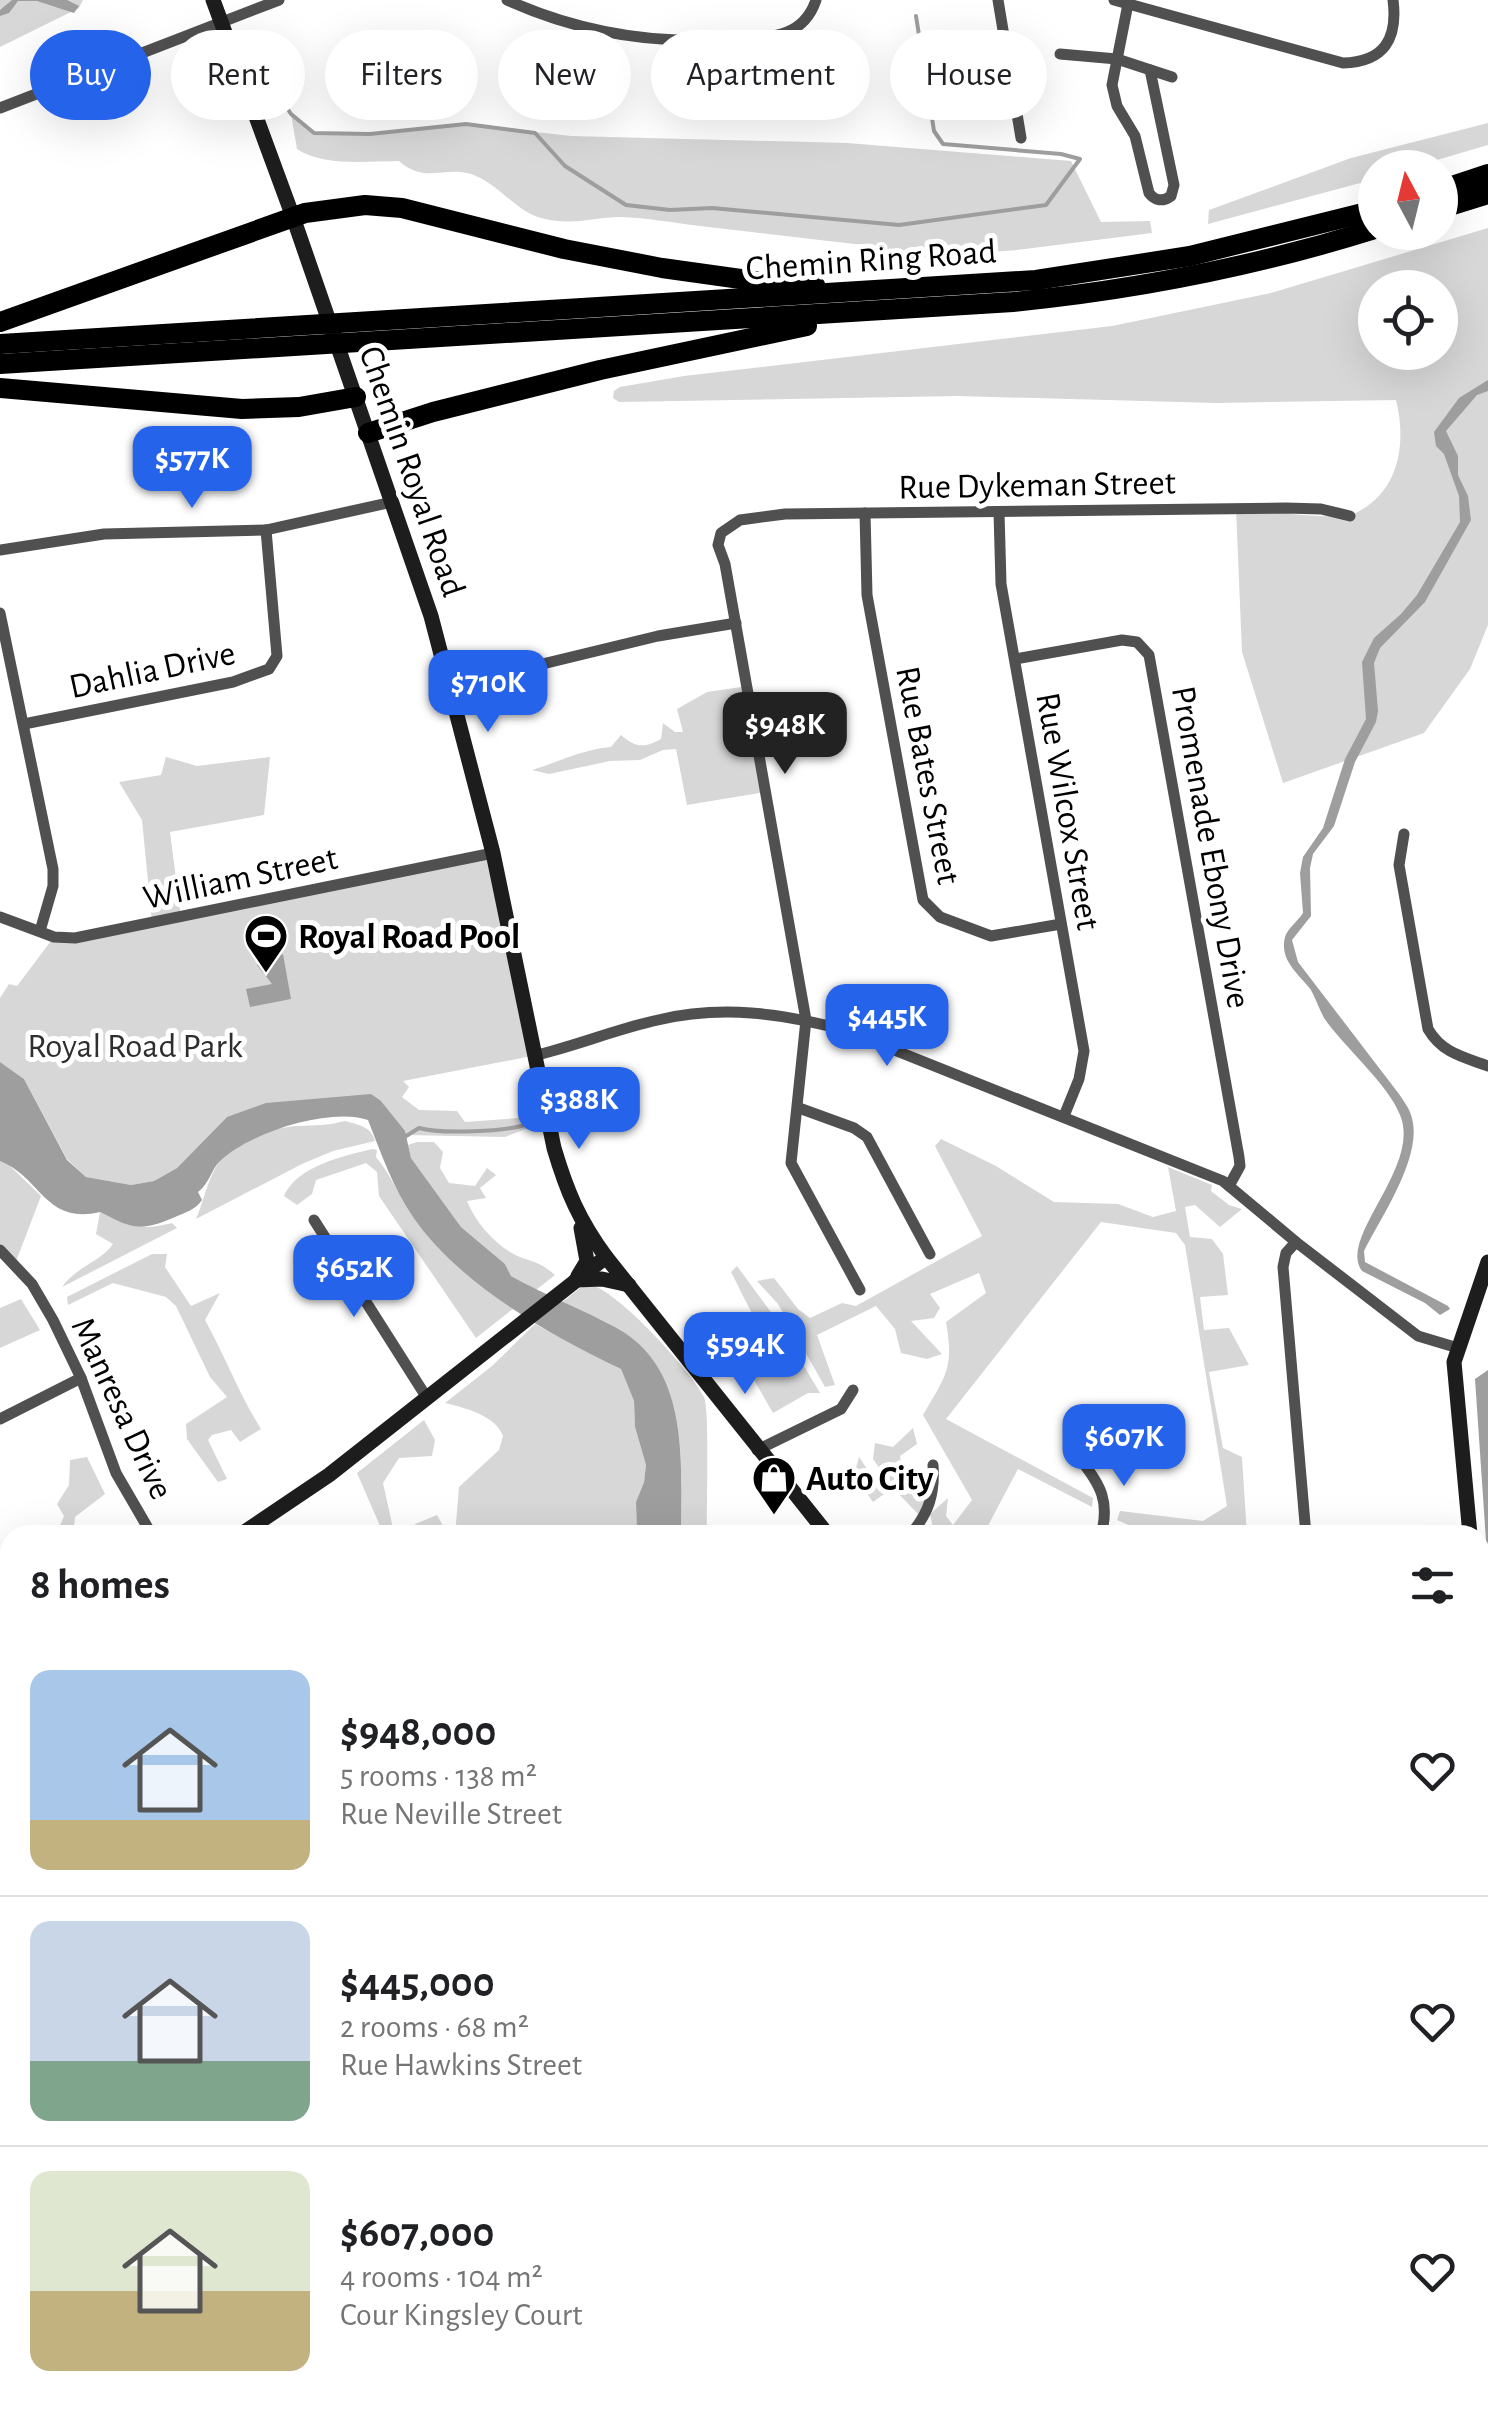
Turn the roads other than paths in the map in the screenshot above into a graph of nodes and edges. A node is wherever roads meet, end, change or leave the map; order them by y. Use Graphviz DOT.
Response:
graph roads {
  1 [pos="213,0"];
  2 [pos="279,0"];
  3 [pos="507,0"];
  4 [pos="816,0"];
  5 [pos="1004,0"];
  6 [pos="1114,0"];
  7 [pos="1393,0"];
  8 [pos="1128,4"];
  9 [pos="222,22"];
  10 [pos="1060,54"];
  11 [pos="1117,59"];
  12 [pos="1150,70"];
  13 [pos="1172,77"];
  14 [pos="0,108"];
  15 [pos="1020,138"];
  16 [pos="1488,174"];
  17 [pos="1458,184"];
  18 [pos="1488,194"];
  19 [pos="1458,203"];
  20 [pos="1358,214"];
  21 [pos="293,217"];
  22 [pos="1358,235"];
  23 [pos="1036,280"];
  24 [pos="1012,302"];
  25 [pos="0,322"];
  26 [pos="367,331"];
  27 [pos="296,335"];
  28 [pos="0,344"];
  29 [pos="0,364"];
  30 [pos="0,388"];
  31 [pos="356,397"];
  32 [pos="368,434"];
  33 [pos="392,502"];
  34 [pos="999,512"];
  35 [pos="865,513"];
  36 [pos="1350,516"];
  37 [pos="266,530"];
  38 [pos="0,550"];
  39 [pos="0,613"];
  40 [pos="736,623"];
  41 [pos="1015,659"];
  42 [pos="452,686"];
  43 [pos="24,724"];
  44 [pos="1404,834"];
  45 [pos="494,852"];
  46 [pos="0,917"];
  47 [pos="1061,924"];
  48 [pos="40,931"];
  49 [pos="806,1020"];
  50 [pos="537,1055"];
  51 [pos="1488,1066"];
  52 [pos="799,1108"];
  53 [pos="1064,1116"];
  54 [pos="1229,1186"];
  55 [pos="314,1220"];
  56 [pos="580,1222"];
  57 [pos="1296,1242"];
  58 [pos="0,1250"];
  59 [pos="930,1254"];
  60 [pos="606,1257"];
  61 [pos="1488,1262"];
  62 [pos="570,1284"];
  63 [pos="630,1285"];
  64 [pos="860,1290"];
  65 [pos="1458,1348"];
  66 [pos="81,1378"];
  67 [pos="853,1390"];
  68 [pos="428,1398"];
  69 [pos="0,1420"];
  70 [pos="757,1450"];
  71 [pos="1080,1459"];
  72 [pos="933,1465"];
  73 [pos="146,1525"];
  74 [pos="255,1525"];
  75 [pos="820,1525"];
  76 [pos="919,1525"];
  77 [pos="1104,1525"];
  78 [pos="1305,1525"];
  79 [pos="1469,1525"];
  1 -- 9 [label="main road, Chemin Royal Road"];
  2 -- 9 [label="street"];
  3 -- 4 [label="street"];
  5 -- 15 [label="street"];
  6 -- 8 [label="street"];
  7 -- 8 [label="street"];
  8 -- 11 [label="street"];
  9 -- 14 [label="street"];
  9 -- 21 [label="main road, Chemin Royal Road"];
  10 -- 11 [label="street"];
  11 -- 12 [label="street"];
  11 -- 12 [label="street"];
  12 -- 13 [label="street"];
  16 -- 17 [label="highway"];
  18 -- 19 [label="highway"];
  20 -- 23 [label="highway, Chemin Ring Road"];
  21 -- 23 [label="highway"];
  21 -- 25 [label="highway"];
  21 -- 31 [label="main road, Chemin Royal Road"];
  22 -- 24 [label="highway, Chemin Ring Road"];
  23 -- 26 [label="highway, Chemin Ring Road"];
  24 -- 26 [label="highway, Chemin Ring Road"];
  24 -- 32 [label="highway"];
  26 -- 27 [label="highway"];
  27 -- 28 [label="highway"];
  27 -- 29 [label="highway"];
  30 -- 31 [label="highway"];
  31 -- 32 [label="main road, Chemin Royal Road"];
  32 -- 33 [label="main road, Chemin Royal Road"];
  33 -- 37 [label="street"];
  33 -- 42 [label="main road, Chemin Royal Road"];
  34 -- 35 [label="street, Rue Dykeman Street"];
  34 -- 36 [label="street, Rue Dykeman Street"];
  34 -- 41 [label="street, Rue Wilcox Street"];
  35 -- 40 [label="street, Rue Dykeman Street"];
  35 -- 47 [label="street, Rue Bates Street"];
  37 -- 38 [label="street"];
  37 -- 43 [label="street, Dahlia Drive"];
  39 -- 43 [label="street"];
  40 -- 42 [label="street"];
  40 -- 49 [label="street"];
  41 -- 47 [label="street, Rue Wilcox Street"];
  41 -- 54 [label="street, Promenade Ebony Drive"];
  42 -- 45 [label="main road, Chemin Royal Road"];
  43 -- 48 [label="street"];
  44 -- 51 [label="street"];
  45 -- 48 [label="street, William Street"];
  45 -- 50 [label="main road, Chemin Royal Road"];
  46 -- 48 [label="street, William Street"];
  47 -- 53 [label="street, Rue Wilcox Street"];
  49 -- 50 [label="street"];
  49 -- 52 [label="street"];
  49 -- 53 [label="street"];
  50 -- 56 [label="main road, Chemin Royal Road"];
  52 -- 59 [label="street"];
  52 -- 64 [label="street"];
  53 -- 54 [label="street"];
  54 -- 57 [label="street"];
  55 -- 68 [label="street"];
  56 -- 60 [label="main road, Chemin Royal Road"];
  56 -- 62 [label="main road"];
  57 -- 65 [label="street"];
  57 -- 78 [label="street"];
  58 -- 66 [label="street, Manresa Drive"];
  60 -- 62 [label="main road"];
  60 -- 63 [label="main road, Chemin Royal Road"];
  61 -- 65 [label="main road"];
  62 -- 63 [label="main road"];
  62 -- 68 [label="main road"];
  63 -- 70 [label="main road, Chemin Royal Road"];
  65 -- 79 [label="main road"];
  66 -- 69 [label="street"];
  66 -- 73 [label="street, Manresa Drive"];
  67 -- 70 [label="street"];
  68 -- 74 [label="main road"];
  70 -- 75 [label="main road, Chemin Royal Road"];
  71 -- 77 [label="street"];
  72 -- 76 [label="street"];
}
